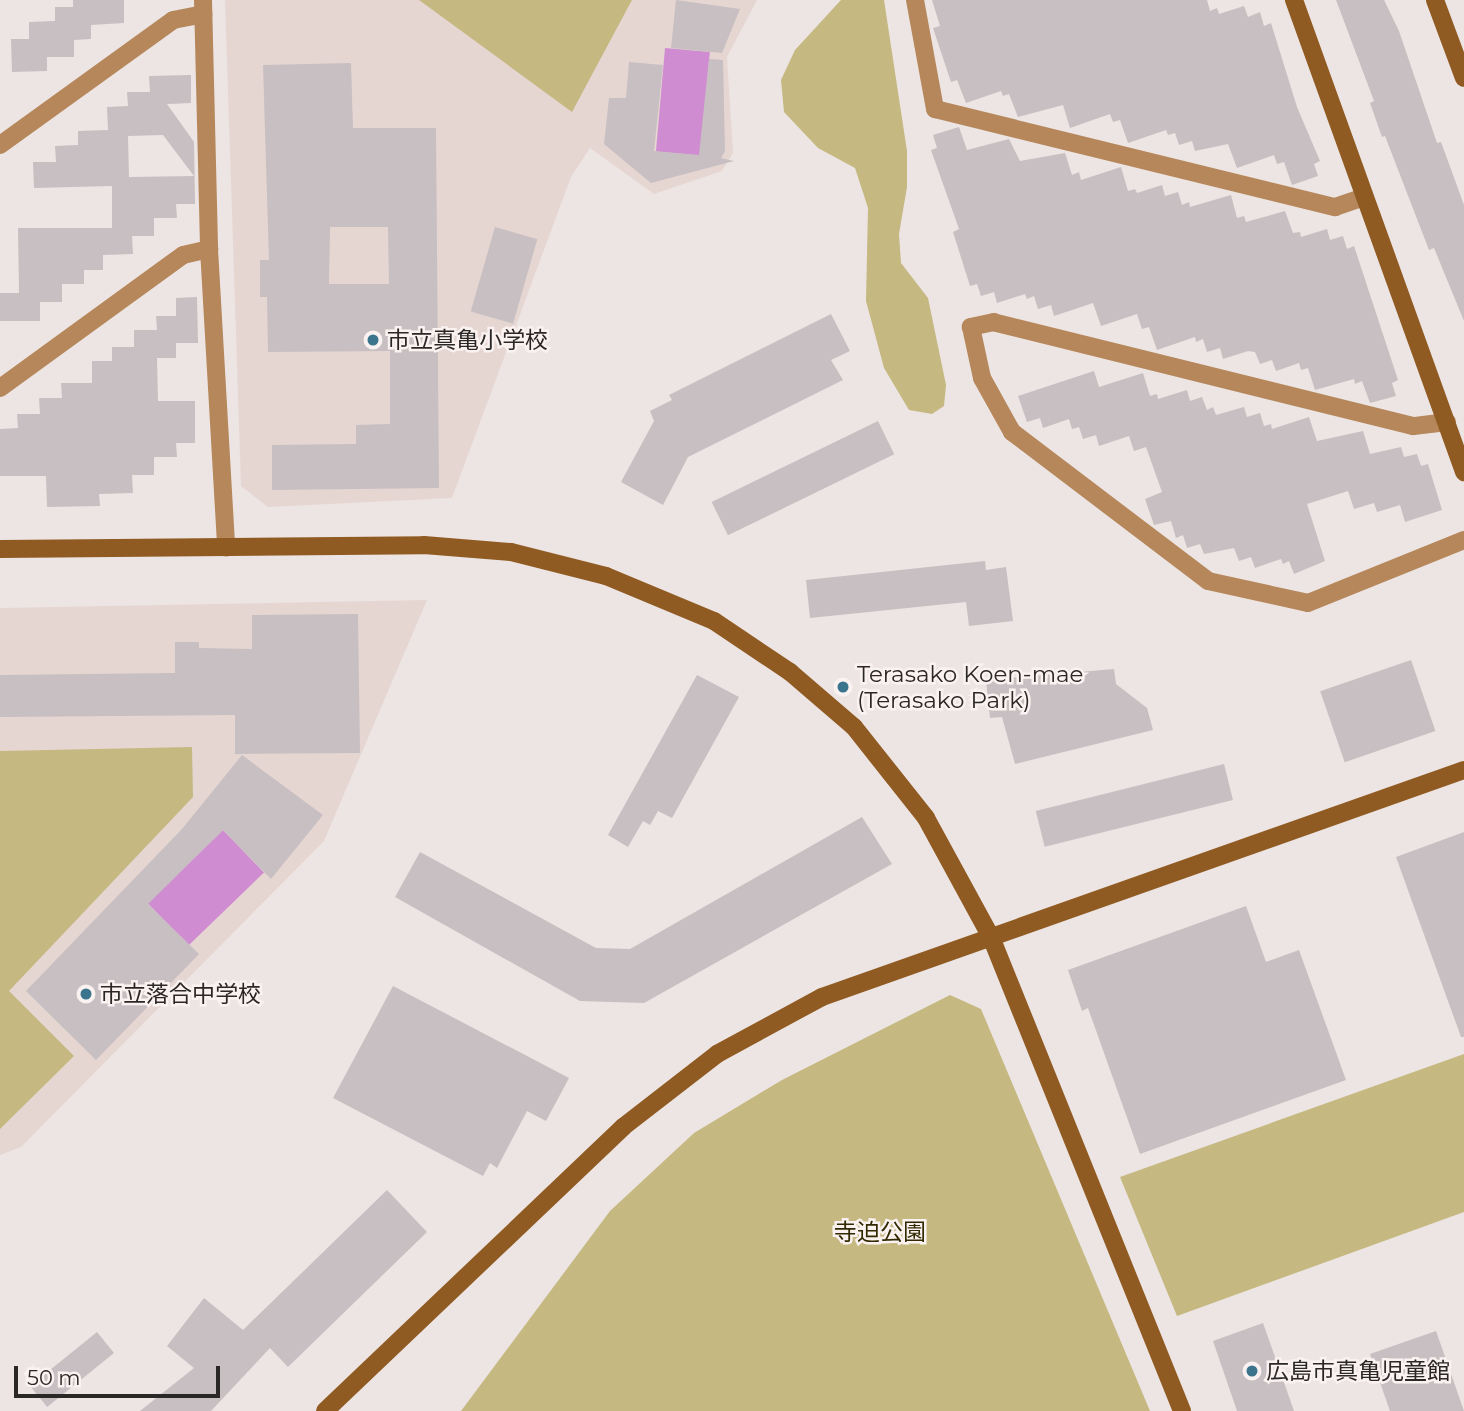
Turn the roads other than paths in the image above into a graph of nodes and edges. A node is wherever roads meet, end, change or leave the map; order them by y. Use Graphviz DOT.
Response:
graph roads {
  1 [pos="915,0"];
  2 [pos="1294,0"];
  3 [pos="1435,0"];
  4 [pos="203,7"];
  5 [pos="1464,78"];
  6 [pos="0,145"];
  7 [pos="1364,197"];
  8 [pos="209,248"];
  9 [pos="0,388"];
  10 [pos="1447,422"];
  11 [pos="1464,472"];
  12 [pos="1464,540"];
  13 [pos="226,548"];
  14 [pos="0,549"];
  15 [pos="1464,770"];
  16 [pos="991,937"];
  17 [pos="325,1411"];
  18 [pos="1182,1411"];
  1 -- 7 [label="street"];
  2 -- 7 [label="street"];
  3 -- 5 [label="street"];
  4 -- 6 [label="street"];
  4 -- 8 [label="street"];
  7 -- 10 [label="street"];
  8 -- 9 [label="street"];
  8 -- 13 [label="street"];
  10 -- 11 [label="street"];
  10 -- 12 [label="street"];
  13 -- 14 [label="street"];
  13 -- 16 [label="street"];
  15 -- 16 [label="street"];
  16 -- 17 [label="street"];
  16 -- 18 [label="street"];
}
